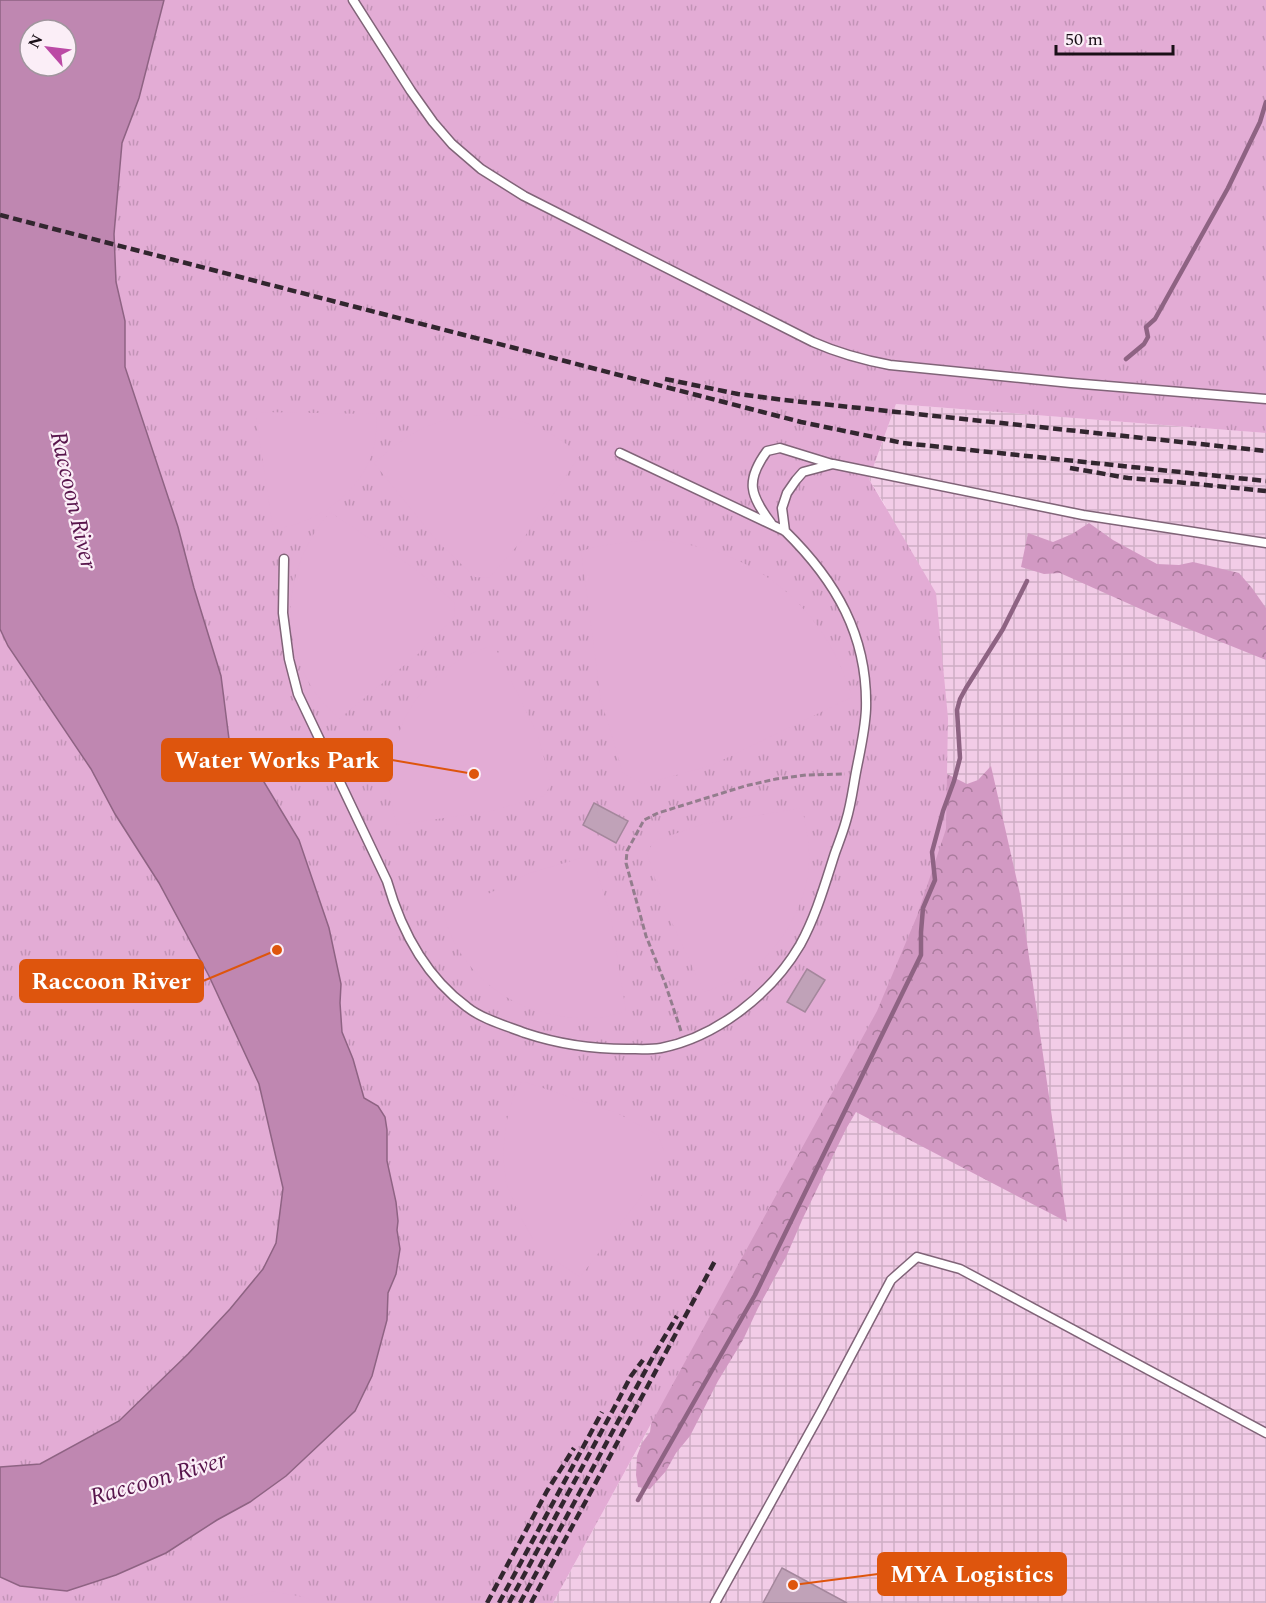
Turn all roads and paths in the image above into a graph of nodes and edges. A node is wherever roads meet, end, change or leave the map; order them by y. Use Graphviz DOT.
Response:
graph roads {
  1 [pos="353,0"];
  2 [pos="1266,399"];
  3 [pos="620,453"];
  4 [pos="833,464"];
  5 [pos="774,526"];
  6 [pos="785,531"];
  7 [pos="1266,543"];
  8 [pos="284,559"];
  9 [pos="856,774"];
  10 [pos="684,1041"];
  11 [pos="1266,1433"];
  12 [pos="715,1603"];
  1 -- 2 [label="lane"];
  3 -- 5 [label="lane"];
  4 -- 5 [label="lane"];
  4 -- 6 [label="lane"];
  4 -- 7 [label="lane"];
  5 -- 6 [label="lane"];
  6 -- 9 [label="lane"];
  8 -- 10 [label="lane"];
  9 -- 10 [label="lane"];
  9 -- 10 [label="path"];
  11 -- 12 [label="lane"];
}
